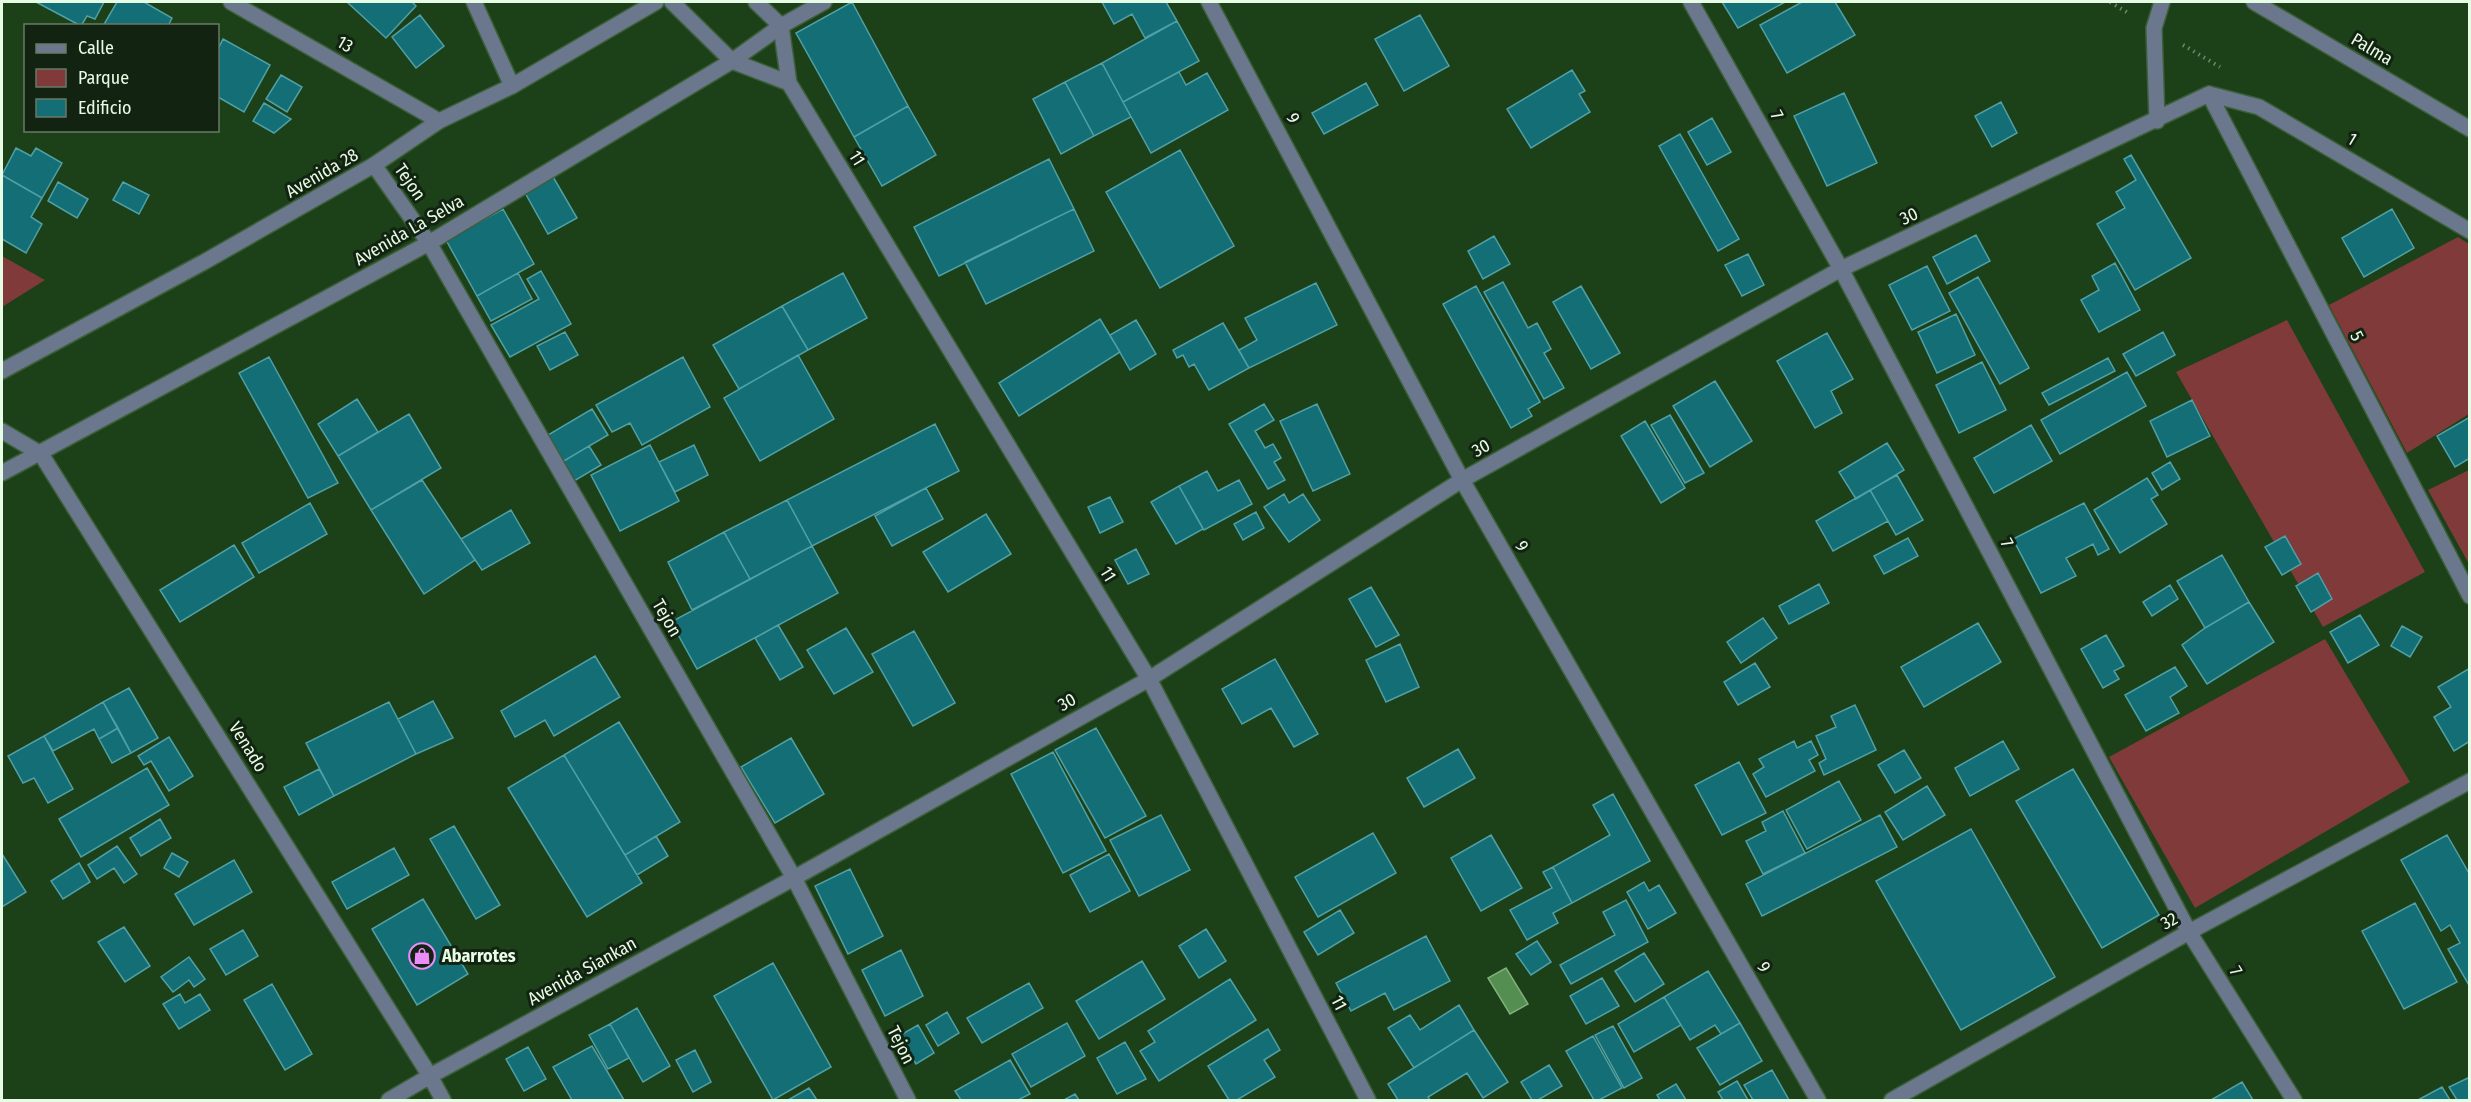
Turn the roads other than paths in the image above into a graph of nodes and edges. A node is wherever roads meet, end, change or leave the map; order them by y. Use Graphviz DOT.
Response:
graph roads {
  1 [pos="231,2"];
  2 [pos="474,2"];
  3 [pos="656,2"];
  4 [pos="672,2"];
  5 [pos="756,2"];
  6 [pos="824,2"];
  7 [pos="1209,2"];
  8 [pos="1691,2"];
  9 [pos="2162,2"];
  10 [pos="2254,2"];
  11 [pos="781,26"];
  12 [pos="732,61"];
  13 [pos="789,83"];
  14 [pos="512,86"];
  15 [pos="2209,94"];
  16 [pos="440,121"];
  17 [pos="2157,121"];
  18 [pos="2469,129"];
  19 [pos="374,165"];
  20 [pos="2469,231"];
  21 [pos="429,243"];
  22 [pos="1841,269"];
  23 [pos="2,370"];
  24 [pos="2,431"];
  25 [pos="41,454"];
  26 [pos="2,474"];
  27 [pos="1462,480"];
  28 [pos="2469,596"];
  29 [pos="1149,679"];
  30 [pos="2469,782"];
  31 [pos="794,878"];
  32 [pos="2189,932"];
  33 [pos="430,1076"];
  34 [pos="389,1101"];
  35 [pos="443,1101"];
  36 [pos="908,1101"];
  37 [pos="1368,1101"];
  38 [pos="1818,1101"];
  39 [pos="1892,1101"];
  40 [pos="2294,1101"];
  1 -- 16 [label="street, 13"];
  2 -- 14 [label="street"];
  3 -- 14 [label="street, Avenida 28"];
  4 -- 12 [label="street"];
  5 -- 11 [label="street"];
  6 -- 11 [label="street, Avenida La Selva"];
  7 -- 27 [label="street, 9"];
  8 -- 22 [label="street, 7"];
  9 -- 17 [label="street"];
  10 -- 18 [label="street, Palma"];
  11 -- 12 [label="street, Avenida La Selva"];
  11 -- 13 [label="street"];
  12 -- 13 [label="street"];
  12 -- 21 [label="street, Avenida La Selva"];
  13 -- 29 [label="street, 11"];
  14 -- 16 [label="street, Avenida 28"];
  15 -- 17 [label="street, 30"];
  15 -- 20 [label="street, 1"];
  15 -- 28 [label="street, 5"];
  16 -- 19 [label="street, Avenida 28"];
  17 -- 22 [label="street, 30"];
  19 -- 21 [label="street, Tejon"];
  19 -- 23 [label="street, Avenida 28"];
  21 -- 25 [label="street, Avenida La Selva"];
  21 -- 31 [label="street, Tejon"];
  22 -- 27 [label="street, 30"];
  22 -- 32 [label="street, 7"];
  24 -- 25 [label="street, Venado"];
  25 -- 26 [label="street, Avenida La Selva"];
  25 -- 33 [label="street, Venado"];
  27 -- 29 [label="street, 30"];
  27 -- 38 [label="street, 9"];
  29 -- 31 [label="street, 30"];
  29 -- 37 [label="street, 11"];
  30 -- 32 [label="street, 32"];
  31 -- 33 [label="street, Avenida Siankan"];
  31 -- 36 [label="street, Tejon"];
  32 -- 39 [label="street, 32"];
  32 -- 40 [label="street, 7"];
  33 -- 34 [label="street, Avenida Siankan"];
  33 -- 35 [label="street, Venado"];
}
